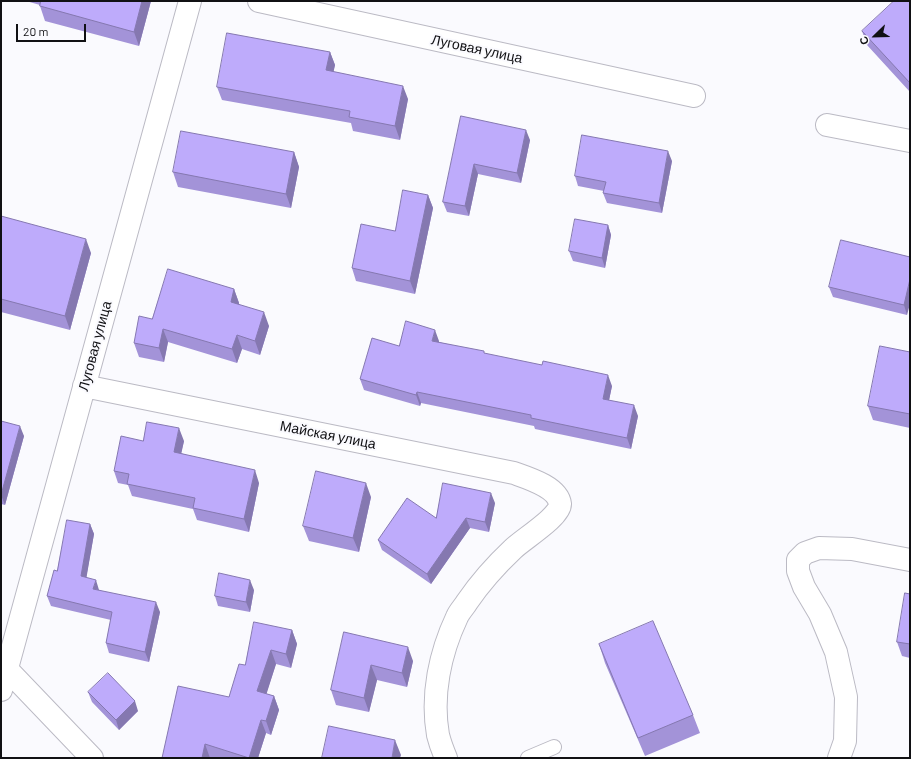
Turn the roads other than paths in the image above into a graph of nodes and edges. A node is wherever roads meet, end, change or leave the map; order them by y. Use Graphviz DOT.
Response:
graph roads {
  1 [pos="190,1"];
  2 [pos="259,1"];
  3 [pos="694,96"];
  4 [pos="827,125"];
  5 [pos="910,141"];
  6 [pos="84,386"];
  7 [pos="910,560"];
  8 [pos="4,666"];
  9 [pos="1,690"];
  10 [pos="554,747"];
  11 [pos="92,758"];
  12 [pos="446,758"];
  13 [pos="528,758"];
  14 [pos="839,758"];
  1 -- 6 [label="street, Луговая улица"];
  2 -- 3 [label="street, Луговая улица"];
  4 -- 5 [label="street"];
  6 -- 8 [label="street, Луговая улица"];
  6 -- 12 [label="street, Майская улица"];
  7 -- 14 [label="street"];
  8 -- 9 [label="street, Луговая улица"];
  8 -- 11 [label="street"];
  10 -- 13 [label="lane"];
}
